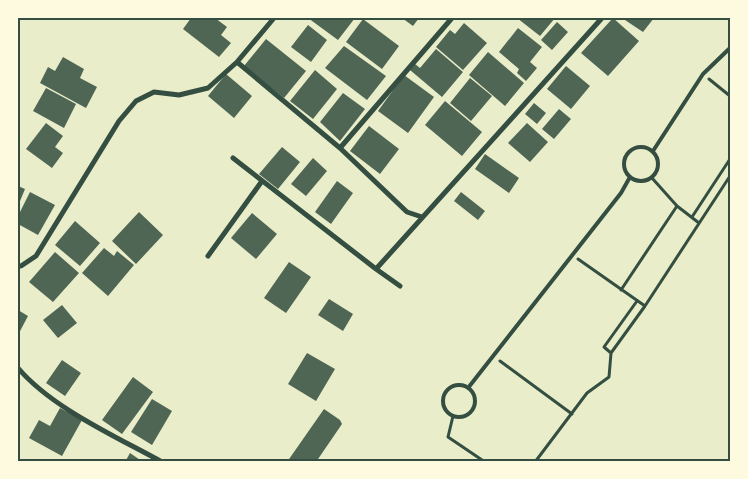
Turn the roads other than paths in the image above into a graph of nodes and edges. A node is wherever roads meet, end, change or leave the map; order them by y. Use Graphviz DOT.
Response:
graph roads {
  1 [pos="274,18"];
  2 [pos="452,18"];
  3 [pos="602,18"];
  4 [pos="730,48"];
  5 [pos="237,62"];
  6 [pos="340,148"];
  7 [pos="653,151"];
  8 [pos="233,158"];
  9 [pos="630,177"];
  10 [pos="262,180"];
  11 [pos="422,217"];
  12 [pos="208,256"];
  13 [pos="18,266"];
  14 [pos="376,269"];
  15 [pos="400,286"];
  16 [pos="18,368"];
  17 [pos="468,388"];
  18 [pos="162,462"];
  1 -- 5 [label="street"];
  2 -- 6 [label="street"];
  3 -- 11 [label="street"];
  4 -- 7 [label="lane"];
  5 -- 6 [label="street"];
  5 -- 13 [label="street"];
  6 -- 11 [label="street"];
  7 -- 9 [label="lane"];
  7 -- 9 [label="lane"];
  8 -- 10 [label="street"];
  9 -- 17 [label="lane"];
  10 -- 12 [label="street"];
  10 -- 14 [label="street"];
  11 -- 14 [label="street"];
  14 -- 15 [label="street"];
  16 -- 18 [label="street"];
  17 -- 17 [label="lane"];
}
